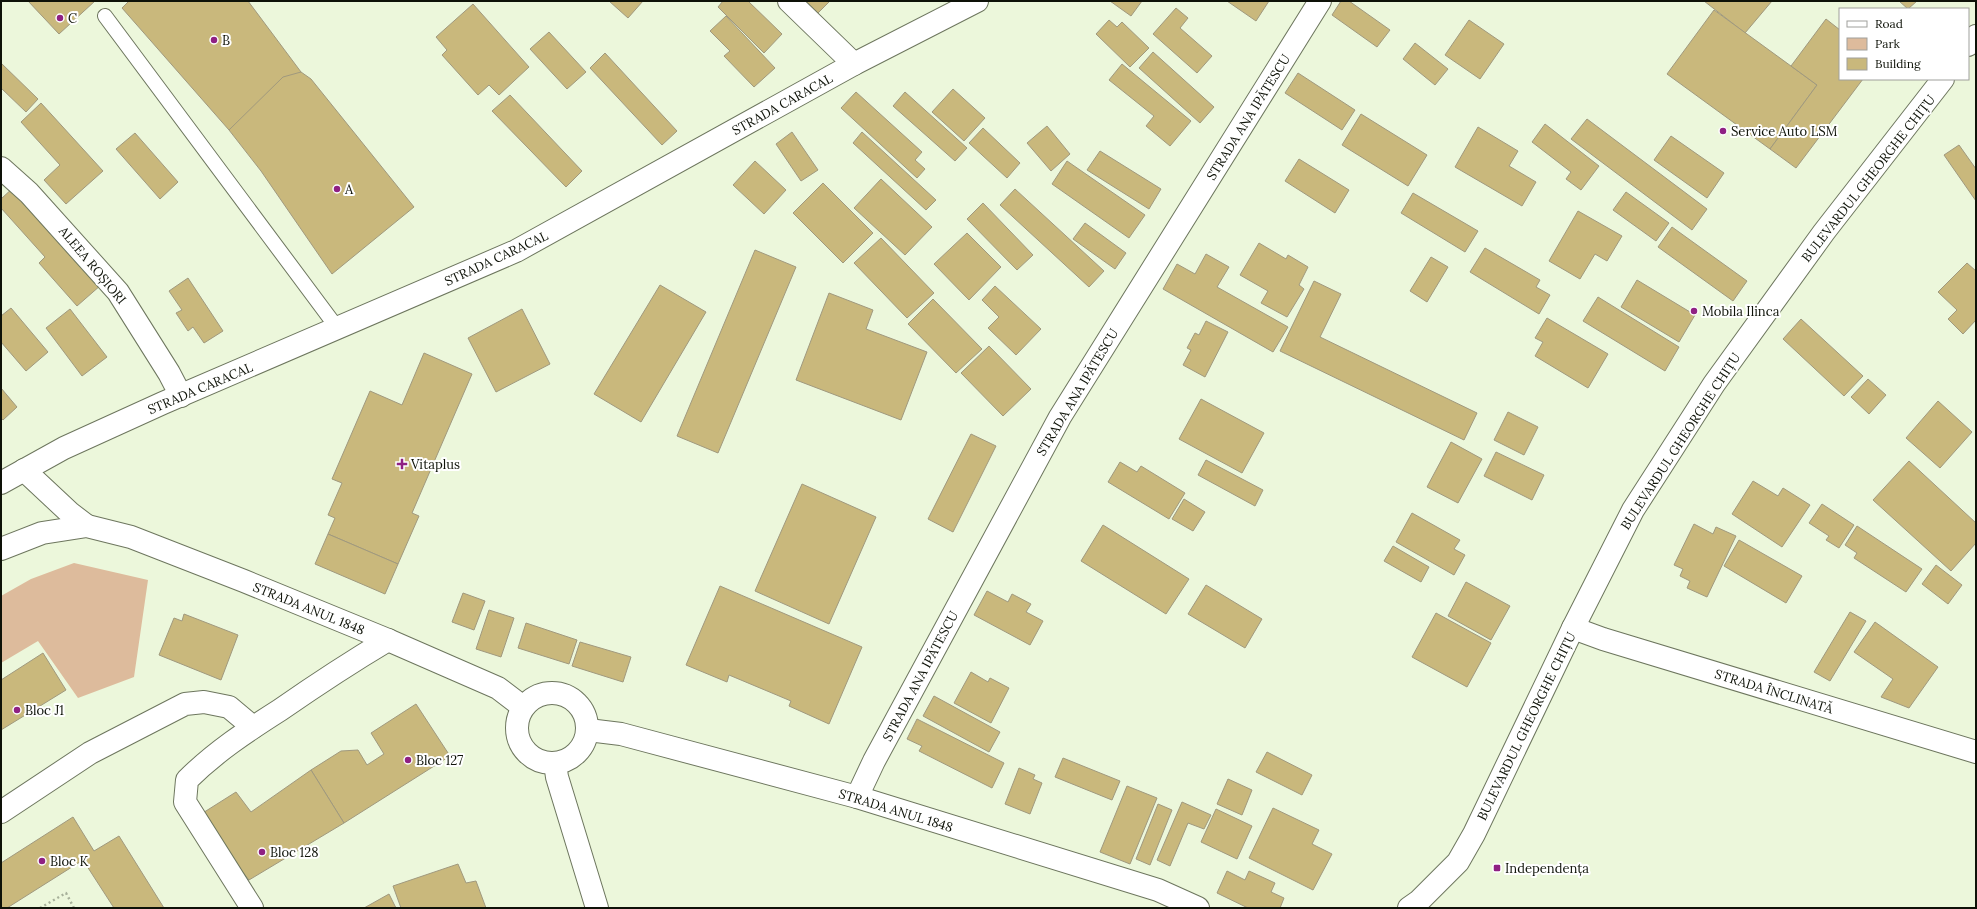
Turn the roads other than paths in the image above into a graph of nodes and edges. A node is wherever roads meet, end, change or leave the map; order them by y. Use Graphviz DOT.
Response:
graph roads {
  1 [pos="789,1"];
  2 [pos="977,1"];
  3 [pos="1320,1"];
  4 [pos="105,16"];
  5 [pos="1976,36"];
  6 [pos="1969,44"];
  7 [pos="854,64"];
  8 [pos="1942,80"];
  9 [pos="1,168"];
  10 [pos="338,328"];
  11 [pos="181,396"];
  12 [pos="24,470"];
  13 [pos="1,483"];
  14 [pos="87,526"];
  15 [pos="1,549"];
  16 [pos="1573,628"];
  17 [pos="388,640"];
  18 [pos="523,707"];
  19 [pos="253,728"];
  20 [pos="588,730"];
  21 [pos="1976,752"];
  22 [pos="555,763"];
  23 [pos="857,796"];
  24 [pos="1,812"];
  25 [pos="251,906"];
  26 [pos="597,908"];
  27 [pos="1198,908"];
  28 [pos="1409,908"];
  1 -- 7 [label="main road"];
  2 -- 7 [label="main road, STRADA CARACAL"];
  3 -- 23 [label="main road, STRADA ANA IPĂTESCU"];
  4 -- 10 [label="lane"];
  5 -- 6 [label="main road"];
  7 -- 10 [label="main road, STRADA CARACAL"];
  8 -- 16 [label="main road, BULEVARDUL GHEORGHE CHIȚU"];
  9 -- 11 [label="main road, ALEEA ROȘIORI"];
  10 -- 11 [label="main road, STRADA CARACAL"];
  11 -- 12 [label="main road, STRADA CARACAL"];
  12 -- 13 [label="main road, STRADA CARACAL"];
  12 -- 14 [label="main road"];
  14 -- 15 [label="main road"];
  14 -- 17 [label="main road, STRADA ANUL 1848"];
  16 -- 21 [label="main road, STRADA ÎNCLINATĂ"];
  16 -- 28 [label="main road, BULEVARDUL GHEORGHE CHIȚU"];
  17 -- 18 [label="main road, STRADA ANUL 1848"];
  17 -- 19 [label="main road"];
  18 -- 20 [label="main road"];
  18 -- 22 [label="main road"];
  19 -- 24 [label="main road"];
  19 -- 25 [label="main road"];
  20 -- 22 [label="main road"];
  20 -- 23 [label="main road, STRADA ANUL 1848"];
  22 -- 26 [label="main road"];
  23 -- 27 [label="main road, STRADA ANUL 1848"];
}
